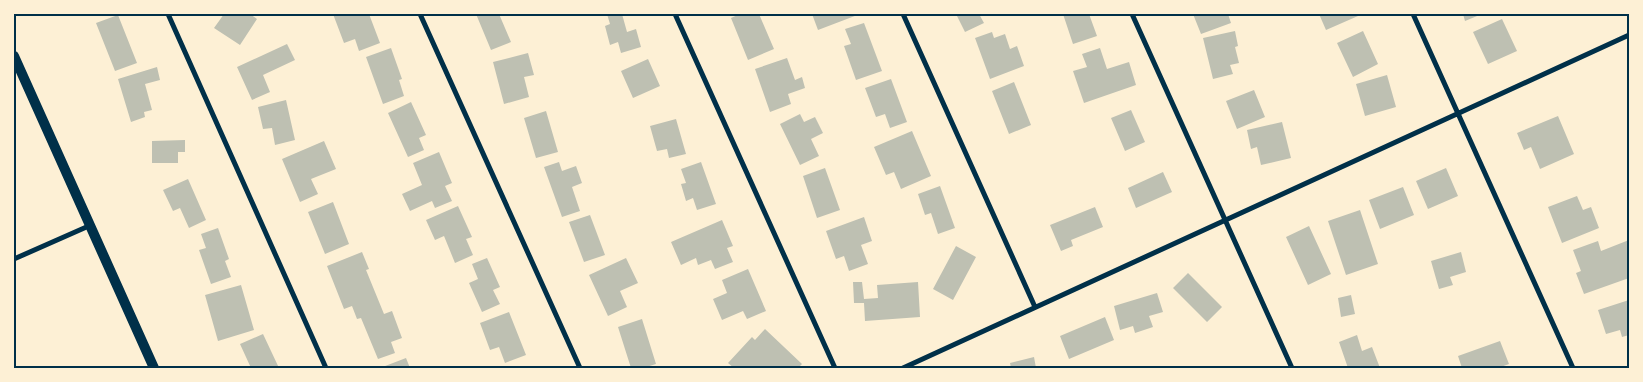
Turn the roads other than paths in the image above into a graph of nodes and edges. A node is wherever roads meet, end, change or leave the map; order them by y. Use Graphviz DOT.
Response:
graph roads {
  1 [pos="168,14"];
  2 [pos="420,14"];
  3 [pos="674,14"];
  4 [pos="903,14"];
  5 [pos="1132,14"];
  6 [pos="1413,14"];
  7 [pos="1629,36"];
  8 [pos="14,56"];
  9 [pos="1459,114"];
  10 [pos="1226,220"];
  11 [pos="90,225"];
  12 [pos="14,259"];
  13 [pos="1035,307"];
  14 [pos="154,368"];
  15 [pos="326,368"];
  16 [pos="580,368"];
  17 [pos="835,368"];
  18 [pos="903,368"];
  19 [pos="1292,368"];
  20 [pos="1573,368"];
  1 -- 15 [label="street"];
  2 -- 16 [label="street"];
  3 -- 17 [label="street"];
  4 -- 13 [label="street"];
  5 -- 10 [label="street"];
  6 -- 9 [label="street"];
  7 -- 9 [label="street"];
  8 -- 11 [label="main road"];
  9 -- 10 [label="street"];
  9 -- 20 [label="street"];
  10 -- 13 [label="street"];
  10 -- 19 [label="street"];
  11 -- 12 [label="street"];
  11 -- 14 [label="main road"];
  13 -- 18 [label="street"];
}
